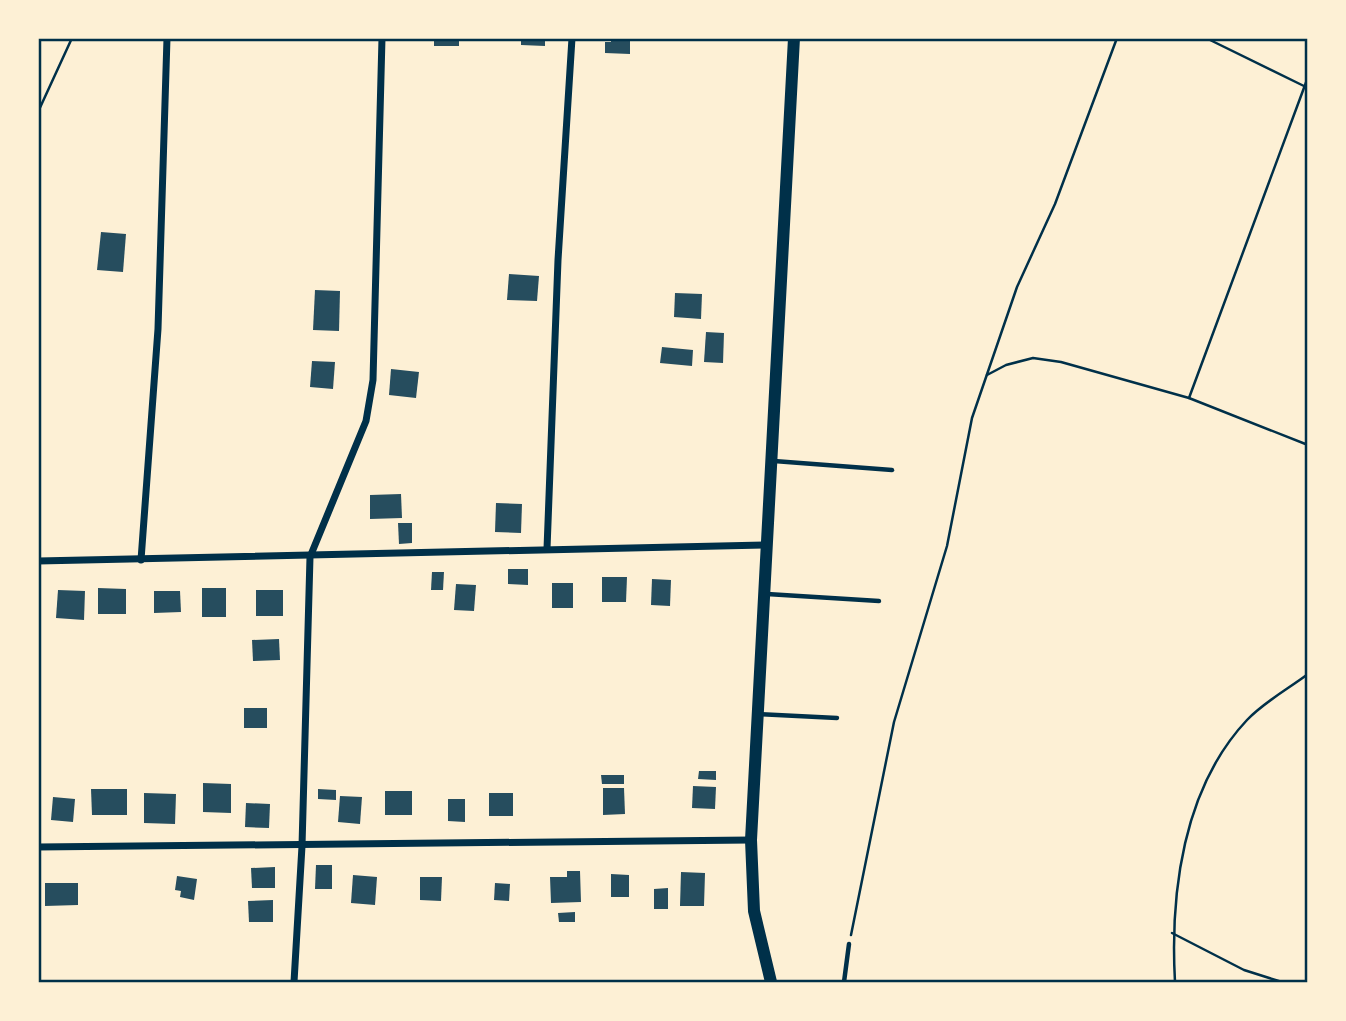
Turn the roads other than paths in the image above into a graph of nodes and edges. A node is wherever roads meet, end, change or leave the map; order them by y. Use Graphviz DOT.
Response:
graph roads {
  1 [pos="167,38"];
  2 [pos="382,38"];
  3 [pos="572,38"];
  4 [pos="794,38"];
  5 [pos="770,461"];
  6 [pos="892,470"];
  7 [pos="765,544"];
  8 [pos="547,549"];
  9 [pos="310,557"];
  10 [pos="141,560"];
  11 [pos="38,561"];
  12 [pos="763,594"];
  13 [pos="879,601"];
  14 [pos="757,714"];
  15 [pos="837,718"];
  16 [pos="751,840"];
  17 [pos="302,846"];
  18 [pos="38,847"];
  19 [pos="849,944"];
  20 [pos="295,982"];
  21 [pos="771,982"];
  22 [pos="844,982"];
  1 -- 10 [label="street"];
  2 -- 9 [label="street"];
  3 -- 8 [label="street"];
  4 -- 5 [label="street"];
  5 -- 6 [label="lane"];
  5 -- 7 [label="street"];
  7 -- 8 [label="street"];
  7 -- 12 [label="street"];
  8 -- 9 [label="street"];
  9 -- 10 [label="street"];
  9 -- 17 [label="street"];
  10 -- 11 [label="street"];
  12 -- 13 [label="lane"];
  12 -- 14 [label="street"];
  14 -- 15 [label="lane"];
  14 -- 16 [label="street"];
  16 -- 17 [label="street"];
  16 -- 21 [label="street"];
  17 -- 18 [label="street"];
  17 -- 20 [label="street"];
  19 -- 22 [label="lane"];
}
